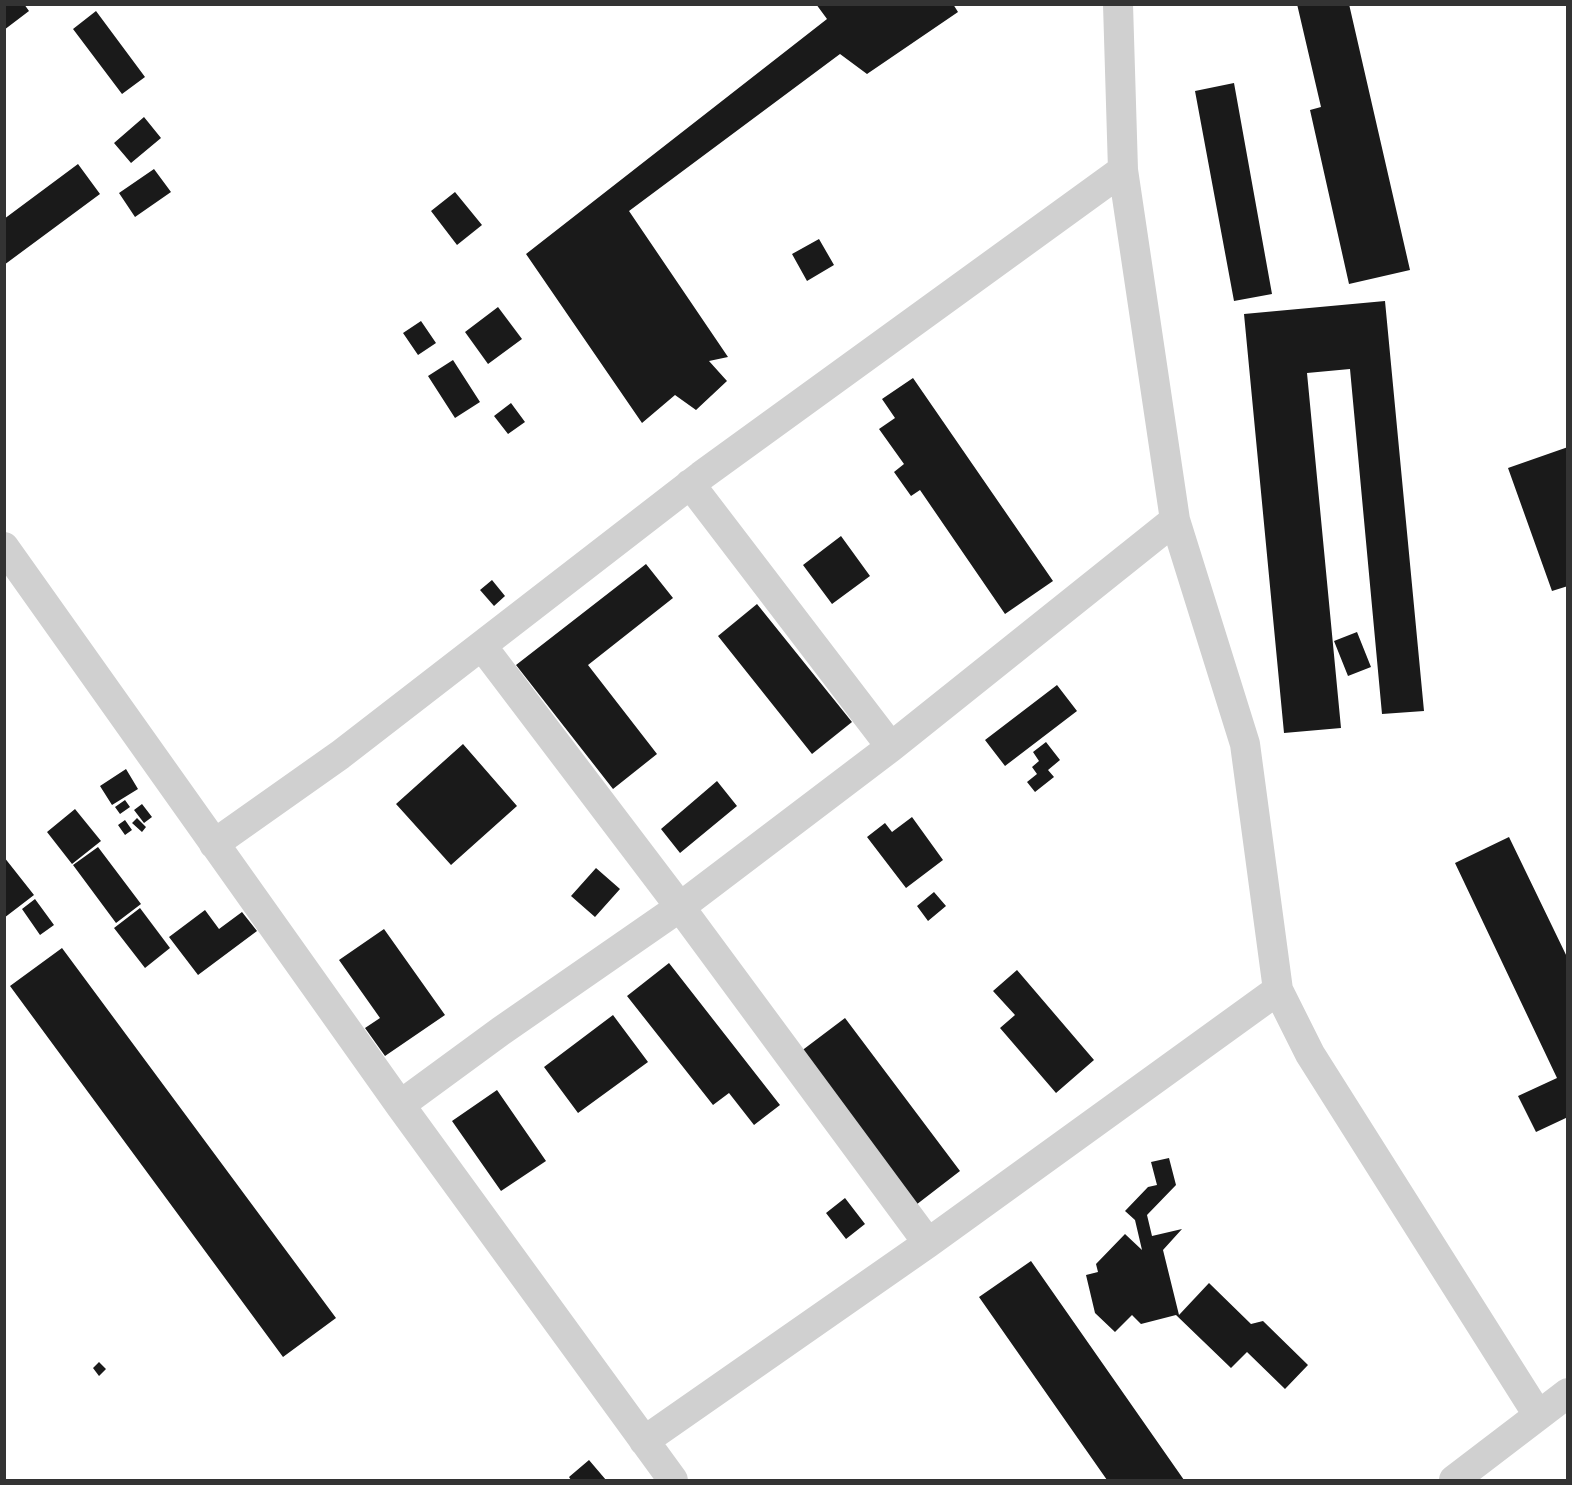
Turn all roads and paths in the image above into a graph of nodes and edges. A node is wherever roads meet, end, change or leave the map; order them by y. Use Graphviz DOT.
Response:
graph roads {
  1 [pos="1118,4"];
  2 [pos="1123,170"];
  3 [pos="690,484"];
  4 [pos="1175,520"];
  5 [pos="4,547"];
  6 [pos="482,646"];
  7 [pos="891,747"];
  8 [pos="214,844"];
  9 [pos="680,907"];
  10 [pos="1278,990"];
  11 [pos="400,1105"];
  12 [pos="928,1243"];
  13 [pos="1568,1393"];
  14 [pos="1538,1415"];
  15 [pos="644,1441"];
  16 [pos="673,1480"];
  17 [pos="1454,1480"];
  1 -- 2 [label="street"];
  2 -- 3 [label="street"];
  2 -- 4 [label="street"];
  3 -- 6 [label="street"];
  3 -- 7 [label="street"];
  4 -- 7 [label="street"];
  4 -- 10 [label="street"];
  5 -- 8 [label="street"];
  6 -- 8 [label="street"];
  6 -- 9 [label="street"];
  7 -- 9 [label="street"];
  8 -- 11 [label="street"];
  9 -- 11 [label="street"];
  9 -- 12 [label="street"];
  10 -- 12 [label="street"];
  10 -- 14 [label="street"];
  11 -- 15 [label="street"];
  12 -- 15 [label="street"];
  13 -- 14 [label="street"];
  14 -- 17 [label="street"];
  15 -- 16 [label="street"];
}
